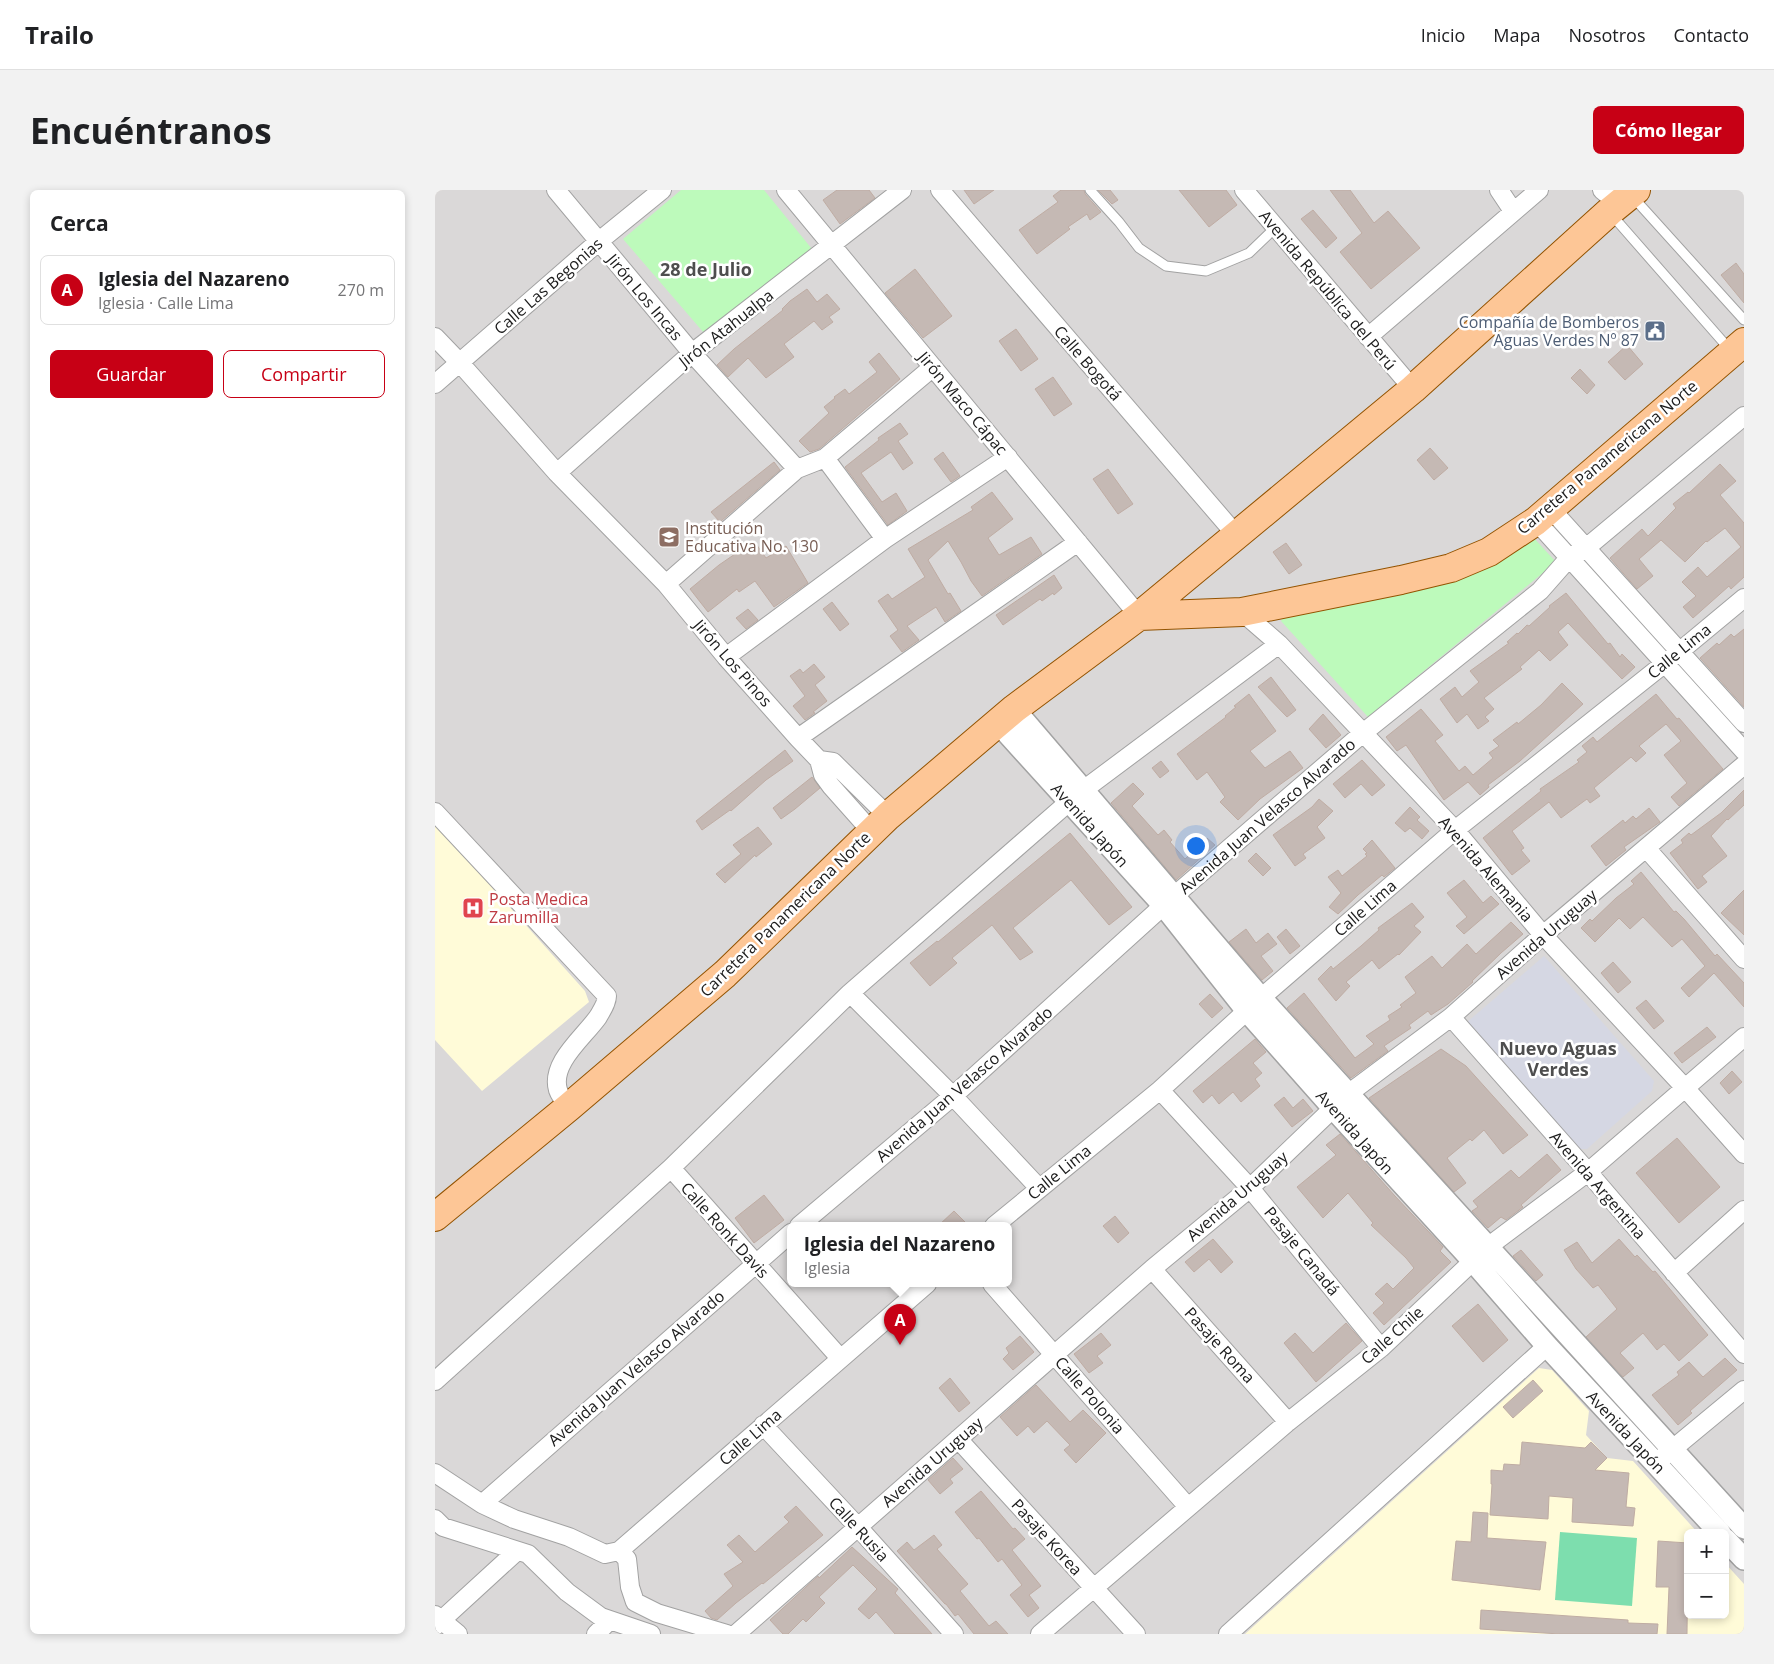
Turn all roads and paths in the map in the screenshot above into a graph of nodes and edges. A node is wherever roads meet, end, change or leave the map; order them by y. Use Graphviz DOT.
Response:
graph roads {
  1 [pos="556,190"];
  2 [pos="662,190"];
  3 [pos="786,190"];
  4 [pos="902,190"];
  5 [pos="940,190"];
  6 [pos="1090,190"];
  7 [pos="1244,190"];
  8 [pos="1499,190"];
  9 [pos="1539,190"];
  10 [pos="1619,198"];
  11 [pos="1513,211"];
  12 [pos="1275,228"];
  13 [pos="598,242"];
  14 [pos="832,245"];
  15 [pos="1744,320"];
  16 [pos="435,337"];
  17 [pos="1368,337"];
  18 [pos="1738,347"];
  19 [pos="692,353"];
  20 [pos="460,363"];
  21 [pos="933,367"];
  22 [pos="435,384"];
  23 [pos="1413,389"];
  24 [pos="1744,416"];
  25 [pos="825,458"];
  26 [pos="1007,458"];
  27 [pos="797,469"];
  28 [pos="557,473"];
  29 [pos="1543,514"];
  30 [pos="1237,536"];
  31 [pos="885,538"];
  32 [pos="1078,542"];
  33 [pos="1586,548"];
  34 [pos="1569,558"];
  35 [pos="666,584"];
  36 [pos="1744,598"];
  37 [pos="1243,612"];
  38 [pos="1139,616"];
  39 [pos="1279,644"];
  40 [pos="1679,652"];
  41 [pos="726,657"];
  42 [pos="1664,662"];
  43 [pos="1006,716"];
  44 [pos="1744,723"];
  45 [pos="1363,733"];
  46 [pos="799,738"];
  47 [pos="1744,751"];
  48 [pos="1744,765"];
  49 [pos="1076,796"];
  50 [pos="435,812"];
  51 [pos="880,824"];
  52 [pos="1455,830"];
  53 [pos="1646,848"];
  54 [pos="1169,901"];
  55 [pos="1543,935"];
  56 [pos="1744,959"];
  57 [pos="850,993"];
  58 [pos="1254,1005"];
  59 [pos="1451,1017"];
  60 [pos="1744,1037"];
  61 [pos="1686,1089"];
  62 [pos="1160,1090"];
  63 [pos="953,1096"];
  64 [pos="1340,1101"];
  65 [pos="569,1107"];
  66 [pos="1744,1154"];
  67 [pos="671,1168"];
  68 [pos="1588,1172"];
  69 [pos="1039,1188"];
  70 [pos="1250,1188"];
  71 [pos="1744,1210"];
  72 [pos="435,1217"];
  73 [pos="804,1222"];
  74 [pos="999,1222"];
  75 [pos="787,1236"];
  76 [pos="1489,1246"];
  77 [pos="1472,1260"];
  78 [pos="755,1264"];
  79 [pos="1152,1269"];
  80 [pos="1674,1273"];
  81 [pos="923,1287"];
  82 [pos="995,1287"];
  83 [pos="1547,1346"];
  84 [pos="1381,1348"];
  85 [pos="1055,1354"];
  86 [pos="1744,1354"];
  87 [pos="840,1358"];
  88 [pos="435,1381"];
  89 [pos="1744,1390"];
  90 [pos="1288,1422"];
  91 [pos="763,1425"];
  92 [pos="958,1439"];
  93 [pos="1673,1450"];
  94 [pos="1655,1463"];
  95 [pos="435,1472"];
  96 [pos="482,1504"];
  97 [pos="1188,1507"];
  98 [pos="435,1519"];
  99 [pos="858,1527"];
  100 [pos="1744,1528"];
  101 [pos="1716,1529"];
  102 [pos="1729,1543"];
  103 [pos="517,1551"];
  104 [pos="619,1551"];
  105 [pos="1744,1559"];
  106 [pos="1094,1588"];
  107 [pos="437,1620"];
  108 [pos="610,1620"];
  109 [pos="458,1634"];
  110 [pos="596,1634"];
  111 [pos="651,1634"];
  112 [pos="727,1634"];
  113 [pos="736,1634"];
  114 [pos="953,1634"];
  115 [pos="1040,1634"];
  116 [pos="1136,1634"];
  117 [pos="1228,1634"];
  1 -- 13 [label="street, Jirón Los Incas"];
  2 -- 13 [label="street, Calle Las Begonias"];
  3 -- 14 [label="street, Jirón Maco Cápac"];
  4 -- 14 [label="street, Jirón Atahualpa"];
  5 -- 30 [label="street, Calle Bogotá"];
  6 -- 12 [label="lane"];
  7 -- 12 [label="street, Avenida República del Perú"];
  8 -- 11 [label="street"];
  9 -- 11 [label="street"];
  10 -- 15 [label="lane"];
  10 -- 18 [label="lane"];
  10 -- 23 [label="main road, Carretera Panamericana Norte"];
  11 -- 17 [label="street"];
  12 -- 17 [label="street, Avenida República del Perú"];
  13 -- 19 [label="street, Jirón Los Incas"];
  13 -- 20 [label="street, Calle Las Begonias"];
  14 -- 19 [label="street, Jirón Atahualpa"];
  14 -- 21 [label="street, Jirón Maco Cápac"];
  16 -- 20 [label="street, Jirón Los Pinos"];
  17 -- 23 [label="street, Avenida República del Perú"];
  18 -- 29 [label="main road, Carretera Panamericana Norte"];
  19 -- 27 [label="street, Jirón Los Incas"];
  19 -- 28 [label="street, Jirón Atahualpa"];
  20 -- 22 [label="street, Calle Las Begonias"];
  20 -- 28 [label="street, Jirón Los Pinos"];
  21 -- 25 [label="street"];
  21 -- 26 [label="street, Jirón Maco Cápac"];
  23 -- 30 [label="main road, Carretera Panamericana Norte"];
  24 -- 33 [label="street, Avenida Juan Velasco Alvarado"];
  25 -- 27 [label="street"];
  25 -- 31 [label="street"];
  26 -- 31 [label="street"];
  26 -- 32 [label="street, Jirón Maco Cápac"];
  27 -- 35 [label="street"];
  28 -- 35 [label="street, Jirón Los Pinos"];
  29 -- 33 [label="street"];
  29 -- 34 [label="street"];
  29 -- 37 [label="main road, Carretera Panamericana Norte"];
  30 -- 38 [label="main road, Carretera Panamericana Norte"];
  31 -- 41 [label="street"];
  32 -- 38 [label="street, Jirón Maco Cápac"];
  32 -- 46 [label="street"];
  33 -- 34 [label="street, Avenida Juan Velasco Alvarado"];
  33 -- 40 [label="street"];
  34 -- 42 [label="street"];
  34 -- 45 [label="street, Avenida Juan Velasco Alvarado"];
  35 -- 41 [label="street, Jirón Los Pinos"];
  36 -- 40 [label="street, Calle Lima"];
  37 -- 38 [label="main road, Carretera Panamericana Norte"];
  37 -- 39 [label="street, Avenida Alemania"];
  38 -- 43 [label="main road, Carretera Panamericana Norte"];
  39 -- 45 [label="street, Avenida Alemania"];
  39 -- 49 [label="street"];
  40 -- 42 [label="street, Calle Lima"];
  40 -- 44 [label="street"];
  41 -- 46 [label="street, Jirón Los Pinos"];
  42 -- 47 [label="street"];
  42 -- 52 [label="street, Calle Lima"];
  43 -- 49 [label="street, Avenida Japón"];
  43 -- 51 [label="main road, Carretera Panamericana Norte"];
  45 -- 52 [label="street, Avenida Alemania"];
  45 -- 54 [label="street, Avenida Juan Velasco Alvarado"];
  46 -- 51 [label="street, Jirón Los Pinos"];
  48 -- 53 [label="street, Avenida Uruguay"];
  49 -- 54 [label="street, Avenida Japón"];
  49 -- 57 [label="street"];
  50 -- 65 [label="street"];
  51 -- 65 [label="main road, Carretera Panamericana Norte"];
  52 -- 55 [label="street, Avenida Alemania"];
  52 -- 58 [label="street, Calle Lima"];
  53 -- 55 [label="street, Avenida Uruguay"];
  53 -- 56 [label="street"];
  54 -- 58 [label="street, Avenida Japón"];
  54 -- 63 [label="street, Avenida Juan Velasco Alvarado"];
  55 -- 59 [label="street, Avenida Uruguay"];
  55 -- 61 [label="street, Avenida Alemania"];
  57 -- 63 [label="street"];
  57 -- 67 [label="street"];
  58 -- 62 [label="street, Calle Lima"];
  58 -- 64 [label="street, Avenida Japón"];
  59 -- 64 [label="street, Avenida Uruguay"];
  59 -- 68 [label="street, Avenida Argentina"];
  60 -- 61 [label="street, Calle Chile"];
  61 -- 66 [label="street, Avenida Alemania"];
  61 -- 68 [label="street, Calle Chile"];
  62 -- 69 [label="street, Calle Lima"];
  62 -- 70 [label="street, Pasaje Canadá"];
  63 -- 69 [label="street"];
  63 -- 73 [label="street, Avenida Juan Velasco Alvarado"];
  64 -- 70 [label="street, Avenida Uruguay"];
  64 -- 76 [label="street, Avenida Japón"];
  64 -- 77 [label="street, Avenida Japón"];
  65 -- 72 [label="main road, Carretera Panamericana Norte"];
  67 -- 78 [label="street, Calle Ronk Davis"];
  67 -- 88 [label="street"];
  68 -- 76 [label="street, Calle Chile"];
  68 -- 80 [label="street, Avenida Argentina"];
  69 -- 74 [label="street, Calle Lima"];
  70 -- 79 [label="street, Avenida Uruguay"];
  70 -- 84 [label="street, Pasaje Canadá"];
  71 -- 80 [label="street"];
  75 -- 78 [label="street, Avenida Juan Velasco Alvarado"];
  76 -- 77 [label="street, Calle Chile"];
  76 -- 93 [label="street, Avenida Japón"];
  77 -- 83 [label="street, Avenida Japón"];
  77 -- 84 [label="street, Calle Chile"];
  78 -- 87 [label="street, Calle Ronk Davis"];
  78 -- 96 [label="street, Avenida Juan Velasco Alvarado"];
  79 -- 85 [label="street, Avenida Uruguay"];
  79 -- 90 [label="street, Pasaje Roma"];
  80 -- 86 [label="street, Avenida Argentina"];
  81 -- 87 [label="street, Calle Lima"];
  82 -- 85 [label="street, Calle Polonia"];
  83 -- 94 [label="street, Avenida Japón"];
  83 -- 117 [label="street"];
  84 -- 90 [label="street, Calle Chile"];
  85 -- 92 [label="street, Avenida Uruguay"];
  85 -- 97 [label="street, Calle Polonia"];
  87 -- 91 [label="street, Calle Lima"];
  89 -- 93 [label="street"];
  90 -- 97 [label="street, Calle Chile"];
  91 -- 99 [label="street, Calle Rusia"];
  91 -- 104 [label="street, Calle Lima"];
  92 -- 99 [label="street, Avenida Uruguay"];
  92 -- 106 [label="street, Pasaje Korea"];
  93 -- 94 [label="street"];
  93 -- 100 [label="street, Avenida Japón"];
  94 -- 101 [label="street, Avenida Japón"];
  95 -- 96 [label="street"];
  96 -- 104 [label="street"];
  97 -- 106 [label="street, Calle Chile"];
  98 -- 103 [label="street"];
  99 -- 113 [label="street, Avenida Uruguay"];
  99 -- 114 [label="street, Calle Rusia"];
  102 -- 105 [label="street"];
  103 -- 107 [label="street"];
  103 -- 108 [label="street"];
  104 -- 112 [label="street"];
  106 -- 115 [label="street, Calle Chile"];
  106 -- 116 [label="street, Pasaje Korea"];
  107 -- 109 [label="street"];
  108 -- 110 [label="street"];
  108 -- 111 [label="street"];
}
